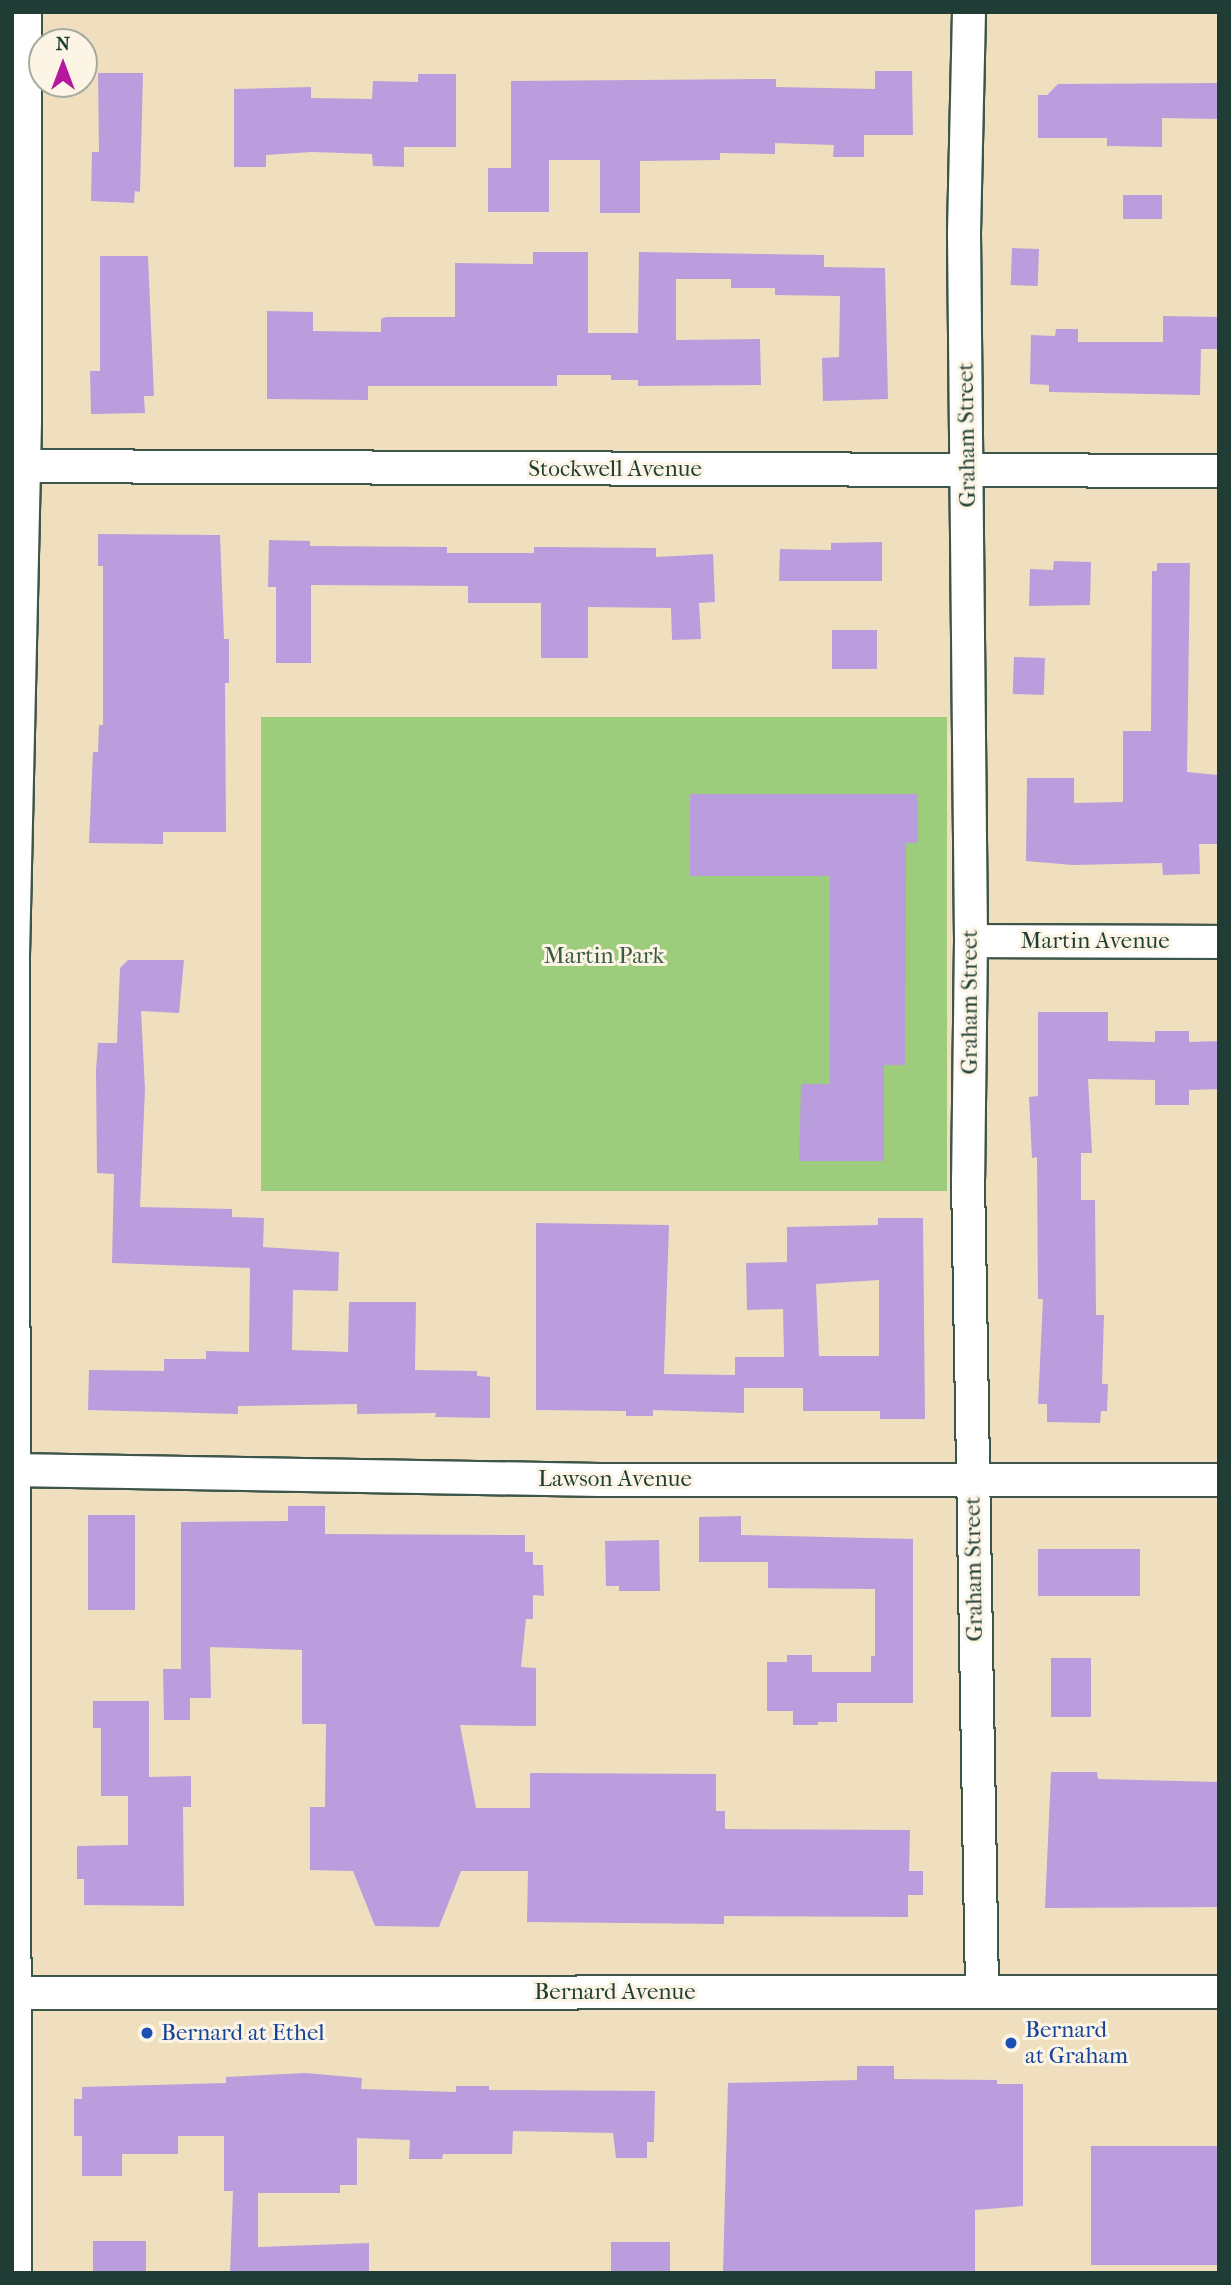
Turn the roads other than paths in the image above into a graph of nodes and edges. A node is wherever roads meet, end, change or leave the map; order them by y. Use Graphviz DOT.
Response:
graph roads {
  1 [pos="24,12"];
  2 [pos="969,12"];
  3 [pos="18,465"];
  4 [pos="1219,471"];
  5 [pos="968,472"];
  6 [pos="971,941"];
  7 [pos="1219,942"];
  8 [pos="13,955"];
  9 [pos="13,1469"];
  10 [pos="972,1479"];
  11 [pos="1219,1480"];
  12 [pos="982,1992"];
  13 [pos="1219,1992"];
  14 [pos="14,1993"];
  15 [pos="15,2273"];
  1 -- 3 [label="street"];
  2 -- 5 [label="street, Graham Street"];
  3 -- 5 [label="street, Stockwell Avenue"];
  3 -- 8 [label="street"];
  4 -- 5 [label="street, Stockwell Avenue"];
  5 -- 6 [label="street, Graham Street"];
  6 -- 7 [label="street, Martin Avenue"];
  6 -- 10 [label="street, Graham Street"];
  8 -- 9 [label="street"];
  9 -- 10 [label="street, Lawson Avenue"];
  9 -- 14 [label="street"];
  10 -- 11 [label="street, Lawson Avenue"];
  10 -- 12 [label="street, Graham Street"];
  12 -- 13 [label="street, Bernard Avenue"];
  12 -- 14 [label="street, Bernard Avenue"];
  14 -- 15 [label="street"];
}
